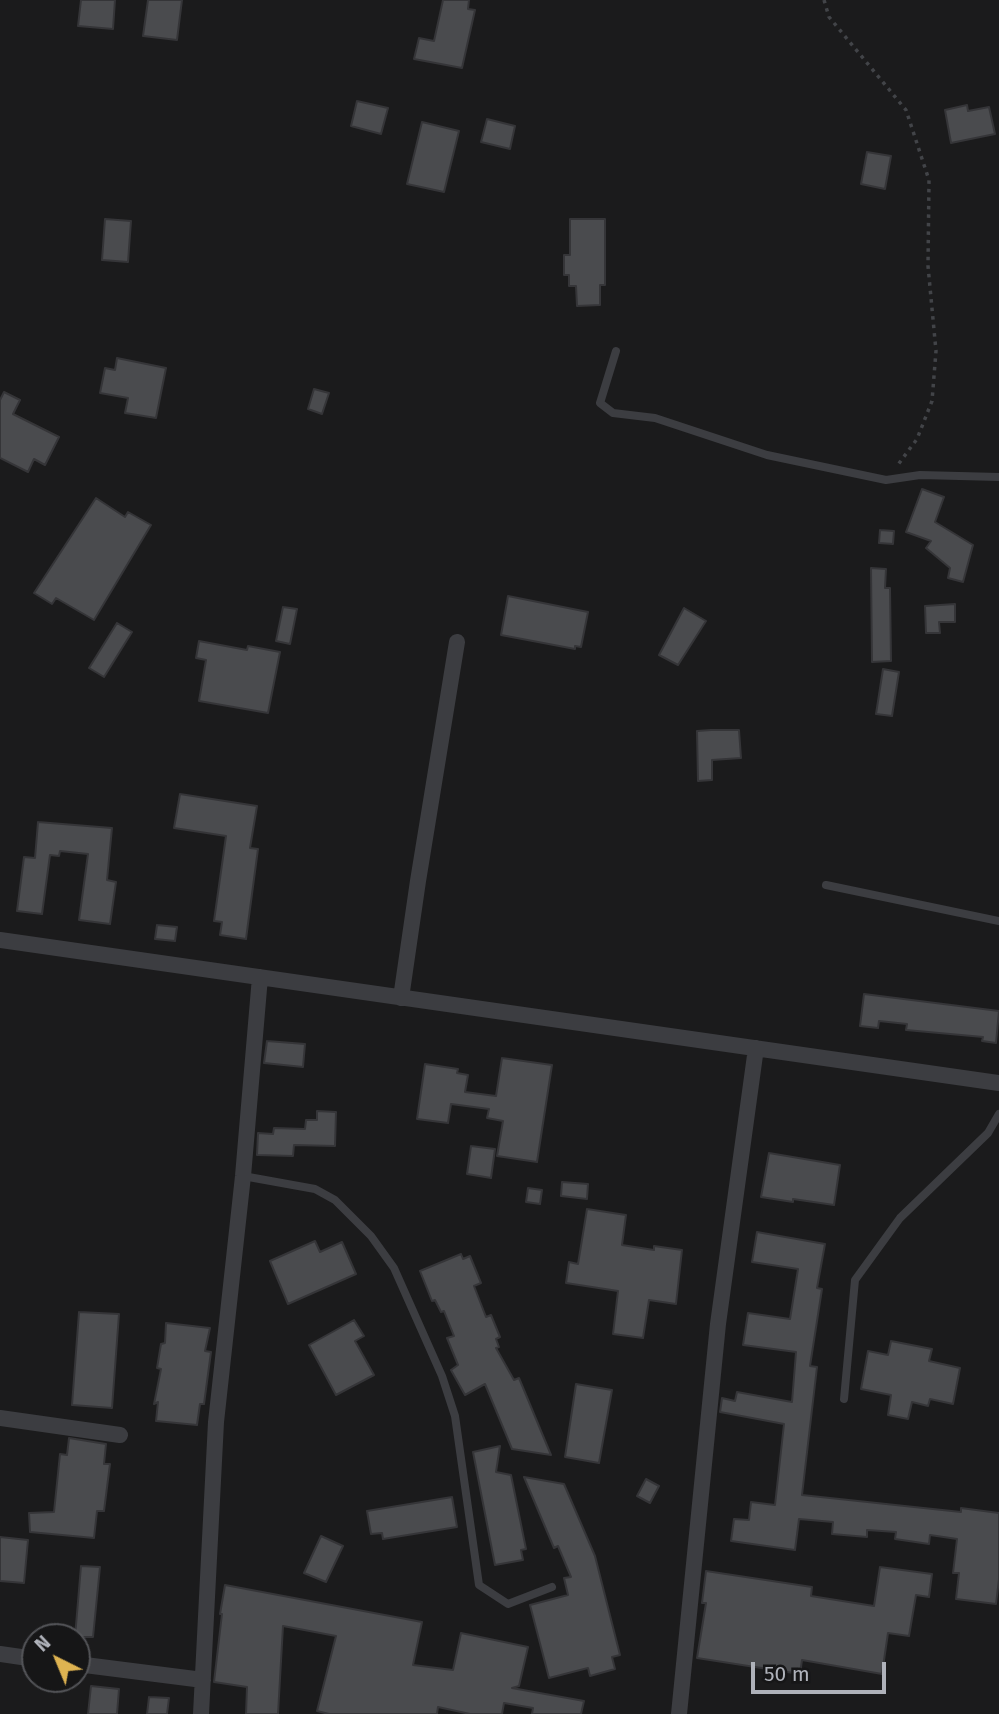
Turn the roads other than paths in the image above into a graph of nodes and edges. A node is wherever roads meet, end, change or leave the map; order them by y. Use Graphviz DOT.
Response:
graph roads {
  1 [pos="616,351"];
  2 [pos="999,477"];
  3 [pos="457,642"];
  4 [pos="826,885"];
  5 [pos="999,921"];
  6 [pos="0,940"];
  7 [pos="260,977"];
  8 [pos="401,998"];
  9 [pos="756,1048"];
  10 [pos="999,1083"];
  11 [pos="999,1114"];
  12 [pos="243,1176"];
  13 [pos="844,1399"];
  14 [pos="0,1418"];
  15 [pos="120,1435"];
  16 [pos="552,1587"];
  17 [pos="0,1654"];
  18 [pos="21,1657"];
  19 [pos="91,1666"];
  20 [pos="203,1680"];
  21 [pos="201,1714"];
  22 [pos="679,1714"];
  1 -- 2 [label="lane"];
  3 -- 8 [label="street"];
  4 -- 5 [label="lane"];
  6 -- 7 [label="street"];
  7 -- 8 [label="street"];
  7 -- 12 [label="street"];
  8 -- 9 [label="street"];
  9 -- 10 [label="street"];
  9 -- 22 [label="street"];
  11 -- 13 [label="lane"];
  12 -- 16 [label="lane"];
  12 -- 20 [label="street"];
  14 -- 15 [label="street"];
  17 -- 18 [label="street"];
  19 -- 20 [label="street"];
  20 -- 21 [label="street"];
}
